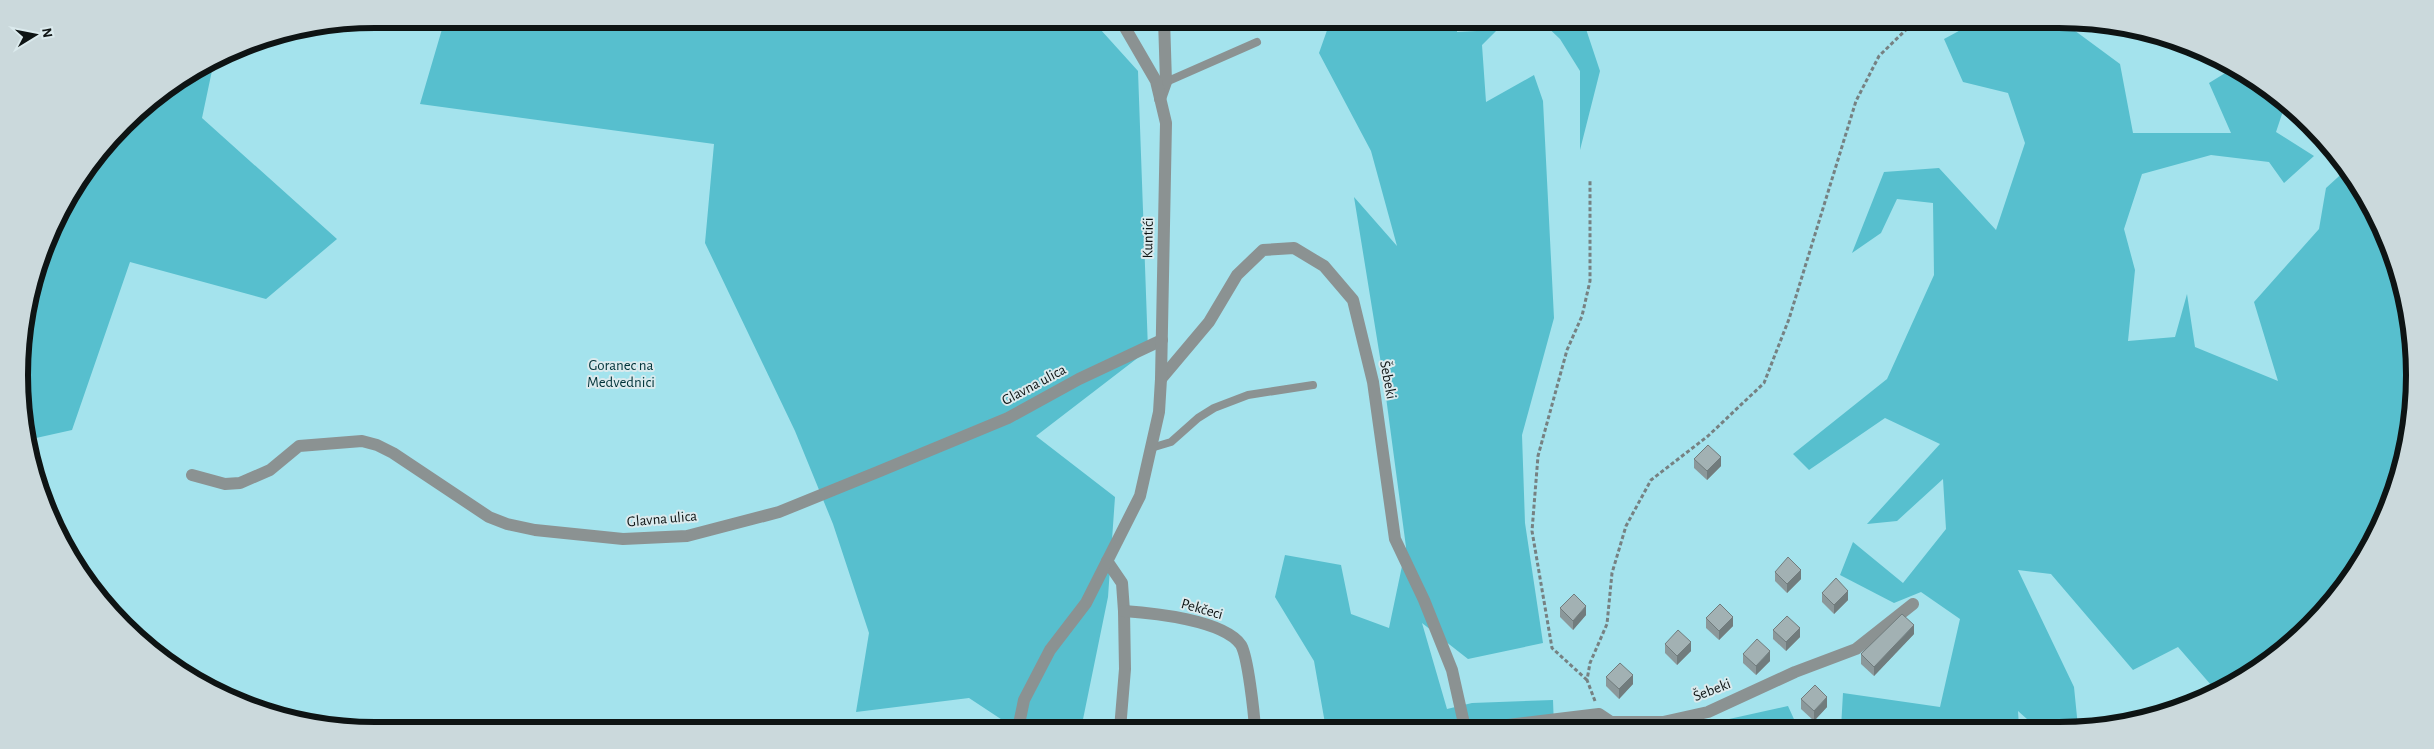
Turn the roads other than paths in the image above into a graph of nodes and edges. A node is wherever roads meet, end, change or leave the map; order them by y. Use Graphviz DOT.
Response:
graph roads {
  1 [pos="1125,28"];
  2 [pos="1164,28"];
  3 [pos="1256,42"];
  4 [pos="1166,82"];
  5 [pos="1160,99"];
  6 [pos="1162,340"];
  7 [pos="1162,379"];
  8 [pos="1313,385"];
  9 [pos="1151,448"];
  10 [pos="192,475"];
  11 [pos="1107,561"];
  12 [pos="1913,604"];
  13 [pos="1124,611"];
  14 [pos="1019,722"];
  15 [pos="1121,722"];
  16 [pos="1254,722"];
  17 [pos="1464,722"];
  18 [pos="1533,722"];
  19 [pos="1611,722"];
  20 [pos="1611,722"];
  21 [pos="1663,722"];
  22 [pos="1663,722"];
  1 -- 5 [label="street, Kuntići"];
  2 -- 4 [label="street"];
  3 -- 4 [label="lane"];
  4 -- 5 [label="street"];
  5 -- 6 [label="street, Kuntići"];
  6 -- 7 [label="street, Kuntići"];
  6 -- 10 [label="street, Glavna ulica"];
  7 -- 9 [label="street"];
  7 -- 17 [label="street, Šebeki"];
  8 -- 9 [label="lane"];
  9 -- 11 [label="street"];
  11 -- 13 [label="street"];
  11 -- 14 [label="street"];
  12 -- 21 [label="street, Šebeki"];
  13 -- 15 [label="street"];
  13 -- 16 [label="street, Pekčeci"];
  18 -- 20 [label="street, Šebeki"];
  19 -- 22 [label="street, Šebeki"];
}
